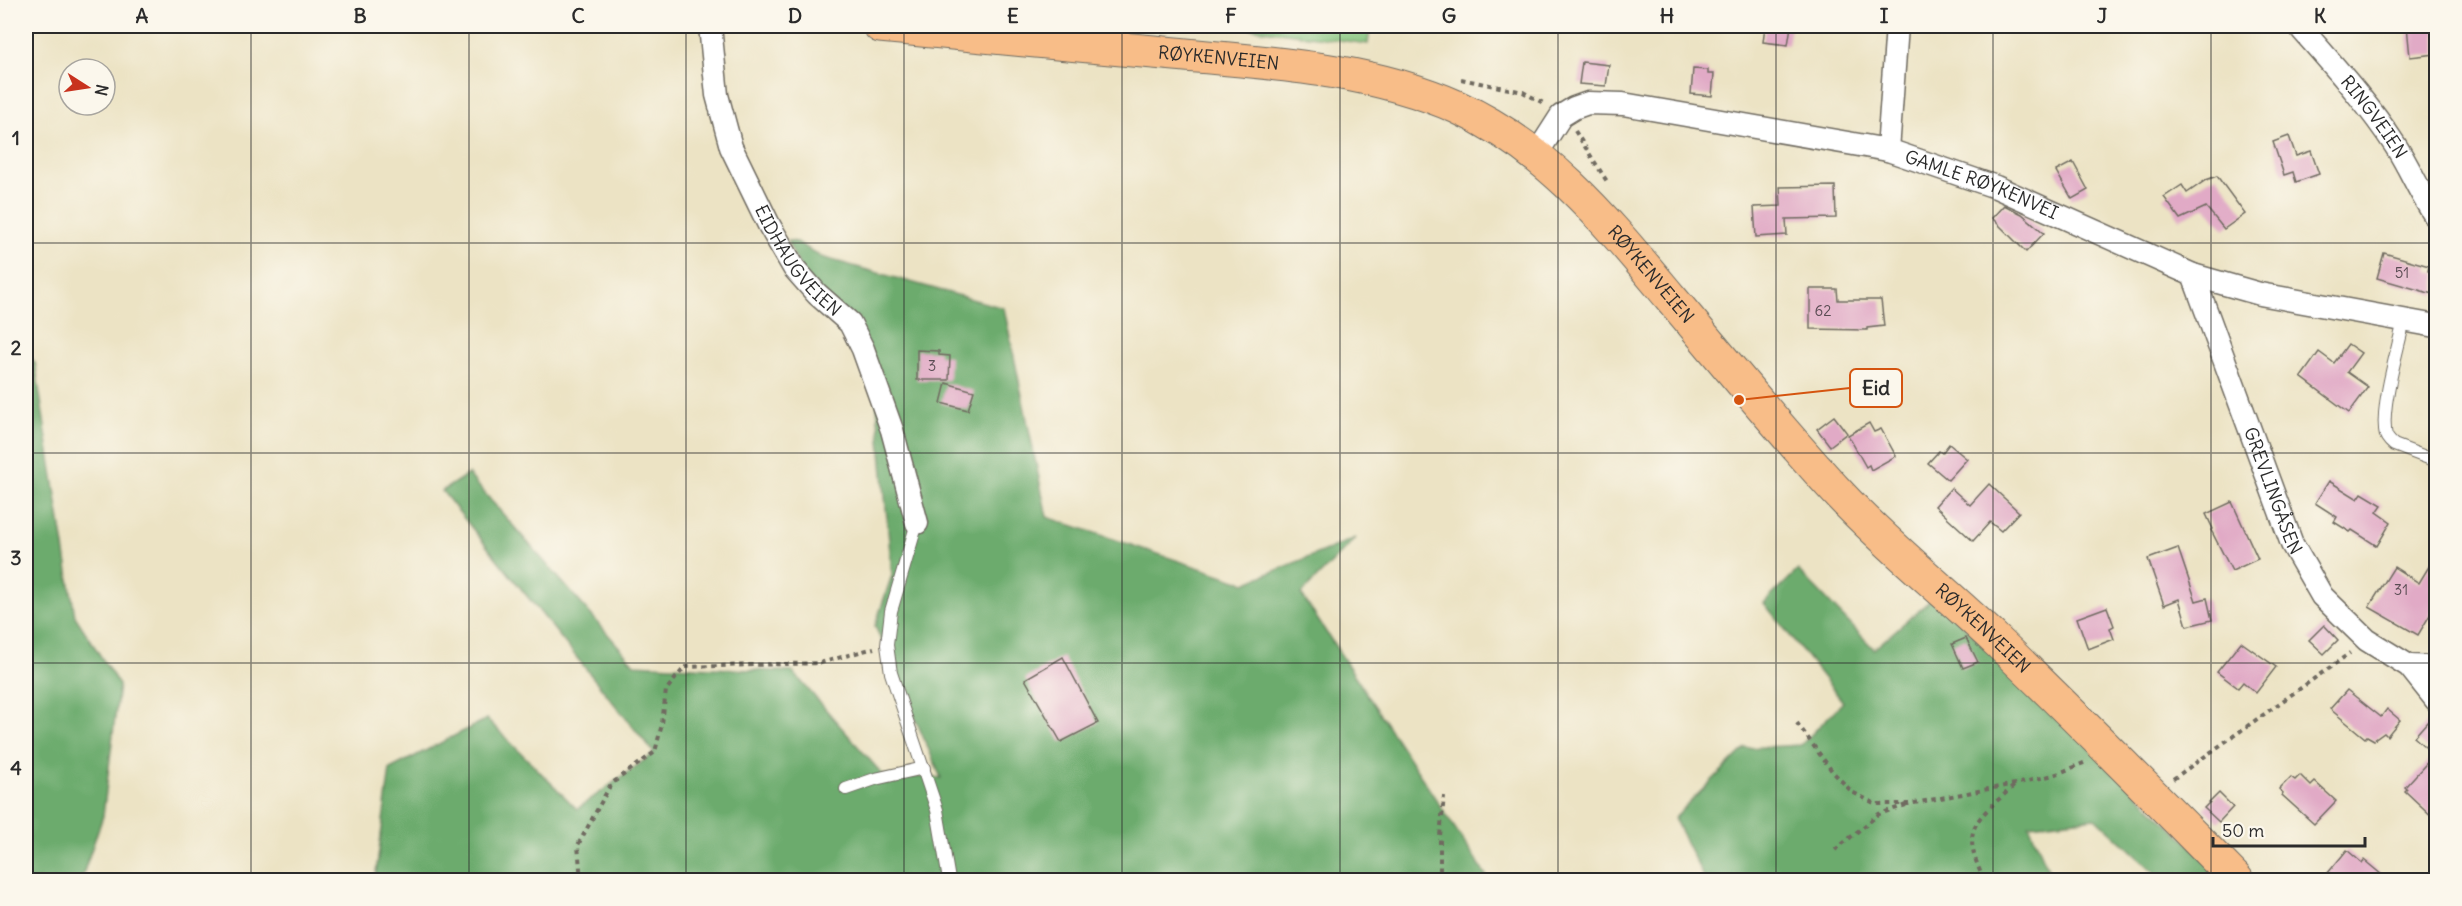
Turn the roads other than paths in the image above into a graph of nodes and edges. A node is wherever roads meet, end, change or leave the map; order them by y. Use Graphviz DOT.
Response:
graph roads {
  1 [pos="710,26"];
  2 [pos="880,26"];
  3 [pos="1897,26"];
  4 [pos="2299,26"];
  5 [pos="1888,150"];
  6 [pos="1536,155"];
  7 [pos="2433,205"];
  8 [pos="2193,275"];
  9 [pos="2404,320"];
  10 [pos="2436,326"];
  11 [pos="2436,461"];
  12 [pos="917,524"];
  13 [pos="2409,666"];
  14 [pos="2436,667"];
  15 [pos="2436,700"];
  16 [pos="924,768"];
  17 [pos="846,789"];
  18 [pos="949,880"];
  19 [pos="2237,880"];
  1 -- 12 [label="street, EIDHAUGVEIEN"];
  2 -- 6 [label="main road, RØYKENVEIEN"];
  3 -- 5 [label="street"];
  4 -- 7 [label="street, RINGVEIEN"];
  5 -- 6 [label="street, GAMLE RØYKENVEI"];
  5 -- 8 [label="street, GAMLE RØYKENVEI"];
  6 -- 19 [label="main road, RØYKENVEIEN"];
  8 -- 9 [label="street, GAMLE RØYKENVEI"];
  8 -- 13 [label="street, GREVLINGÅSEN"];
  9 -- 10 [label="street, GAMLE RØYKENVEI"];
  9 -- 11 [label="lane"];
  12 -- 16 [label="lane"];
  13 -- 14 [label="street, GREVLINGÅSEN"];
  13 -- 15 [label="street, GREVLINGÅSEN"];
  16 -- 17 [label="lane"];
  16 -- 18 [label="lane"];
}
